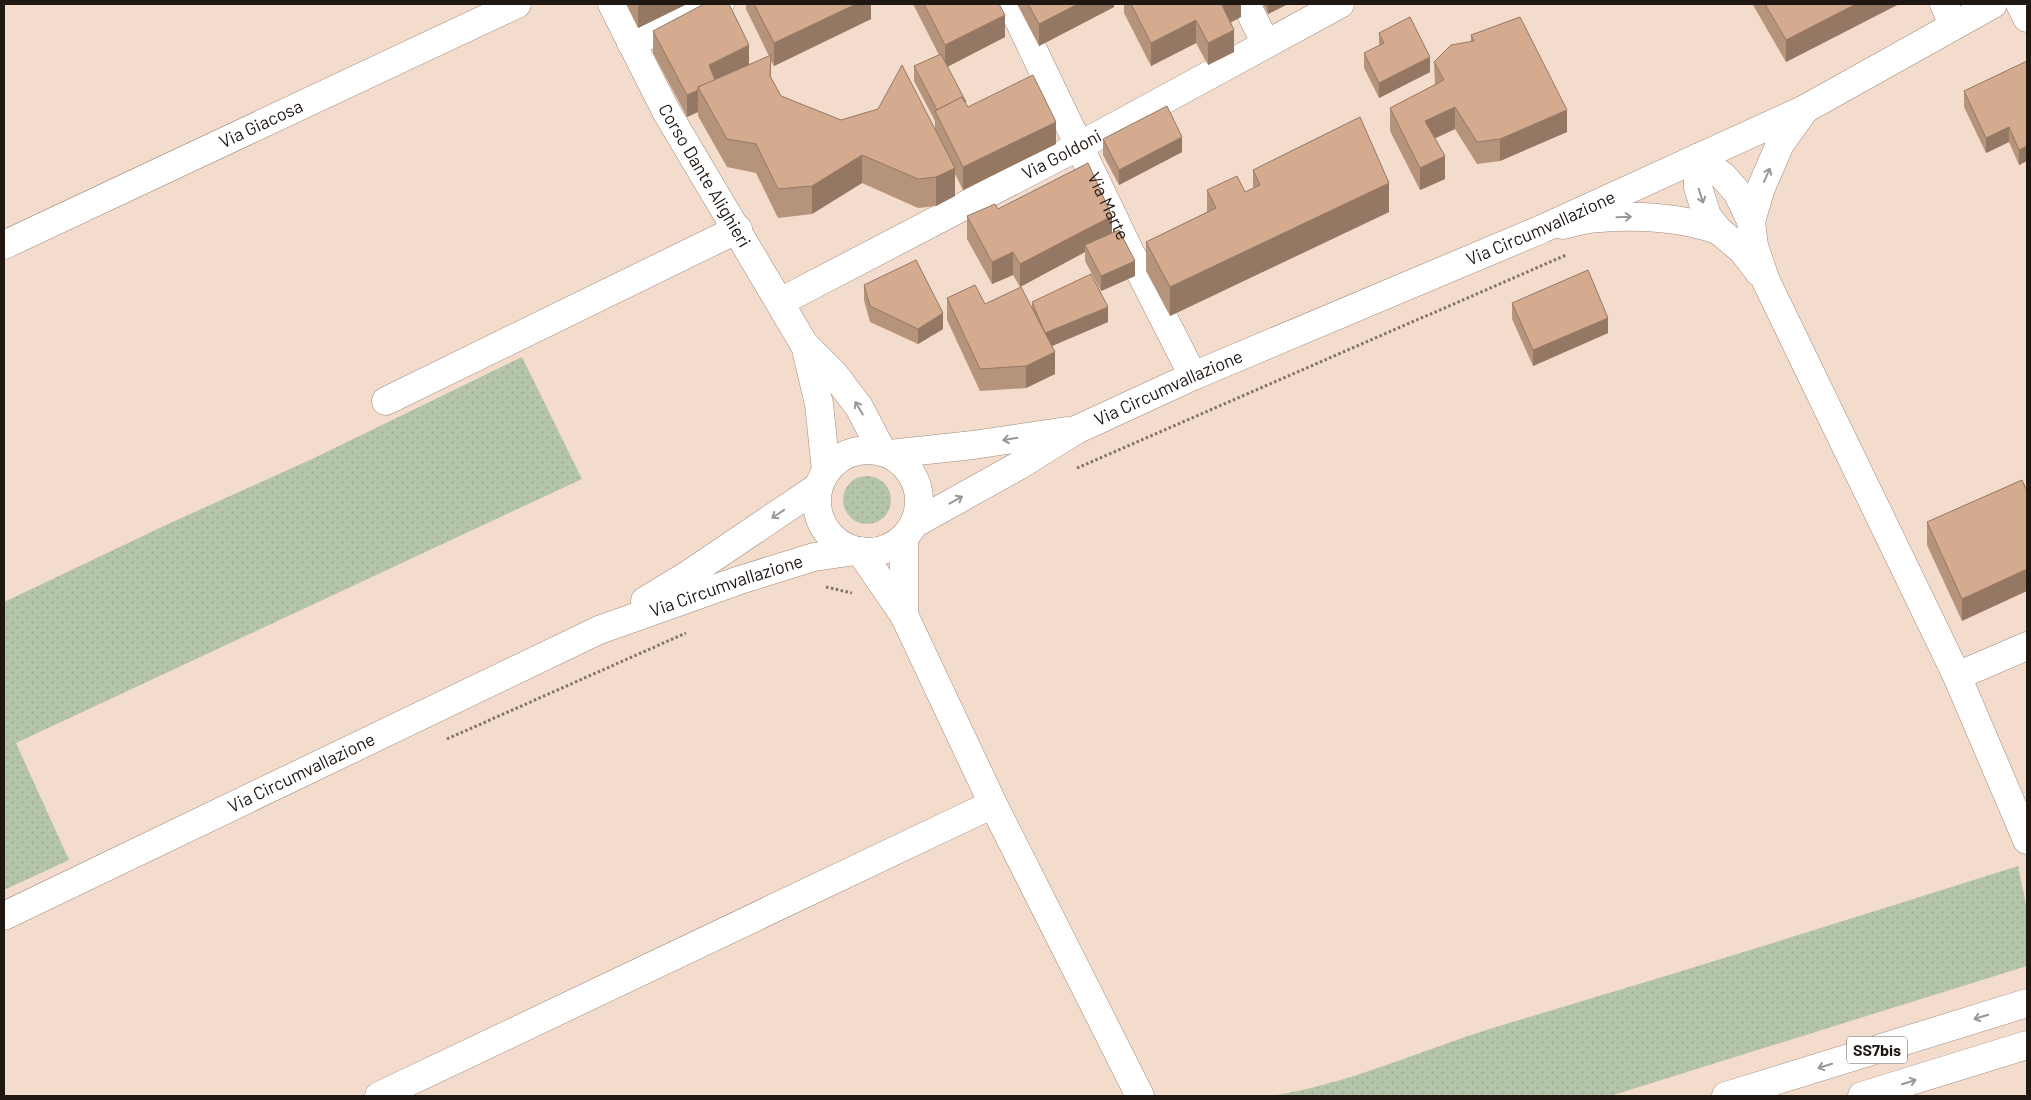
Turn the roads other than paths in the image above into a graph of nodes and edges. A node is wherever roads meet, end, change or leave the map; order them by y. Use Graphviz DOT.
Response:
graph roads {
  1 [pos="517,4"];
  2 [pos="612,4"];
  3 [pos="720,4"];
  4 [pos="1246,4"];
  5 [pos="1340,4"];
  6 [pos="1993,4"];
  7 [pos="2020,4"];
  8 [pos="1013,8"];
  9 [pos="1949,14"];
  10 [pos="2027,18"];
  11 [pos="631,43"];
  12 [pos="1266,44"];
  13 [pos="1805,109"];
  14 [pos="1079,146"];
  15 [pos="1697,158"];
  16 [pos="1751,221"];
  17 [pos="1542,229"];
  18 [pos="738,230"];
  19 [pos="1718,230"];
  20 [pos="4,245"];
  21 [pos="1766,281"];
  22 [pos="780,302"];
  23 [pos="804,344"];
  24 [pos="1193,376"];
  25 [pos="386,401"];
  26 [pos="1076,430"];
  27 [pos="886,453"];
  28 [pos="822,479"];
  29 [pos="909,531"];
  30 [pos="858,551"];
  31 [pos="904,615"];
  32 [pos="599,630"];
  33 [pos="2027,646"];
  34 [pos="1957,676"];
  35 [pos="993,804"];
  36 [pos="2027,840"];
  37 [pos="4,916"];
  38 [pos="2027,1003"];
  39 [pos="2027,1045"];
  40 [pos="379,1096"];
  41 [pos="1140,1096"];
  42 [pos="1726,1096"];
  43 [pos="1862,1096"];
  1 -- 20 [label="main road, Via Giacosa"];
  2 -- 11 [label="main road, Corso Dante Alighieri"];
  3 -- 11 [label="main road"];
  4 -- 12 [label="main road"];
  5 -- 12 [label="main road, Via Goldoni"];
  6 -- 9 [label="main road, Via Circumvallazione"];
  7 -- 10 [label="main road"];
  8 -- 14 [label="main road, Via Marte"];
  9 -- 13 [label="main road, Via Circumvallazione"];
  11 -- 18 [label="main road, Corso Dante Alighieri"];
  12 -- 14 [label="main road, Via Goldoni"];
  13 -- 15 [label="main road, Via Circumvallazione"];
  16 -- 13 [label="main road, one-way"];
  14 -- 22 [label="main road, Via Goldoni"];
  14 -- 24 [label="main road, Via Marte"];
  15 -- 16 [label="main road"];
  15 -- 17 [label="main road, Via Circumvallazione"];
  15 -- 19 [label="main road, one-way"];
  16 -- 21 [label="main road"];
  17 -- 19 [label="main road, one-way"];
  17 -- 24 [label="main road, Via Circumvallazione"];
  18 -- 22 [label="main road, Corso Dante Alighieri"];
  18 -- 25 [label="main road"];
  19 -- 21 [label="main road"];
  21 -- 34 [label="main road"];
  22 -- 23 [label="main road, Corso Dante Alighieri"];
  27 -- 23 [label="main road, one-way"];
  23 -- 28 [label="main road"];
  24 -- 26 [label="main road, Via Circumvallazione"];
  26 -- 27 [label="main road, Via Circumvallazione, one-way"];
  29 -- 26 [label="main road, Via Circumvallazione, one-way"];
  27 -- 28 [label="main road"];
  27 -- 29 [label="main road"];
  28 -- 30 [label="main road"];
  28 -- 32 [label="main road, Via Circumvallazione, one-way"];
  29 -- 30 [label="main road"];
  29 -- 31 [label="main road"];
  30 -- 31 [label="main road"];
  30 -- 32 [label="main road, Via Circumvallazione"];
  31 -- 35 [label="main road"];
  32 -- 37 [label="main road, Via Circumvallazione"];
  33 -- 34 [label="main road"];
  34 -- 36 [label="main road"];
  35 -- 40 [label="main road"];
  35 -- 41 [label="main road"];
  38 -- 42 [label="main road, SS7bis, one-way"];
  43 -- 39 [label="main road, SS7bis, one-way"];
}
